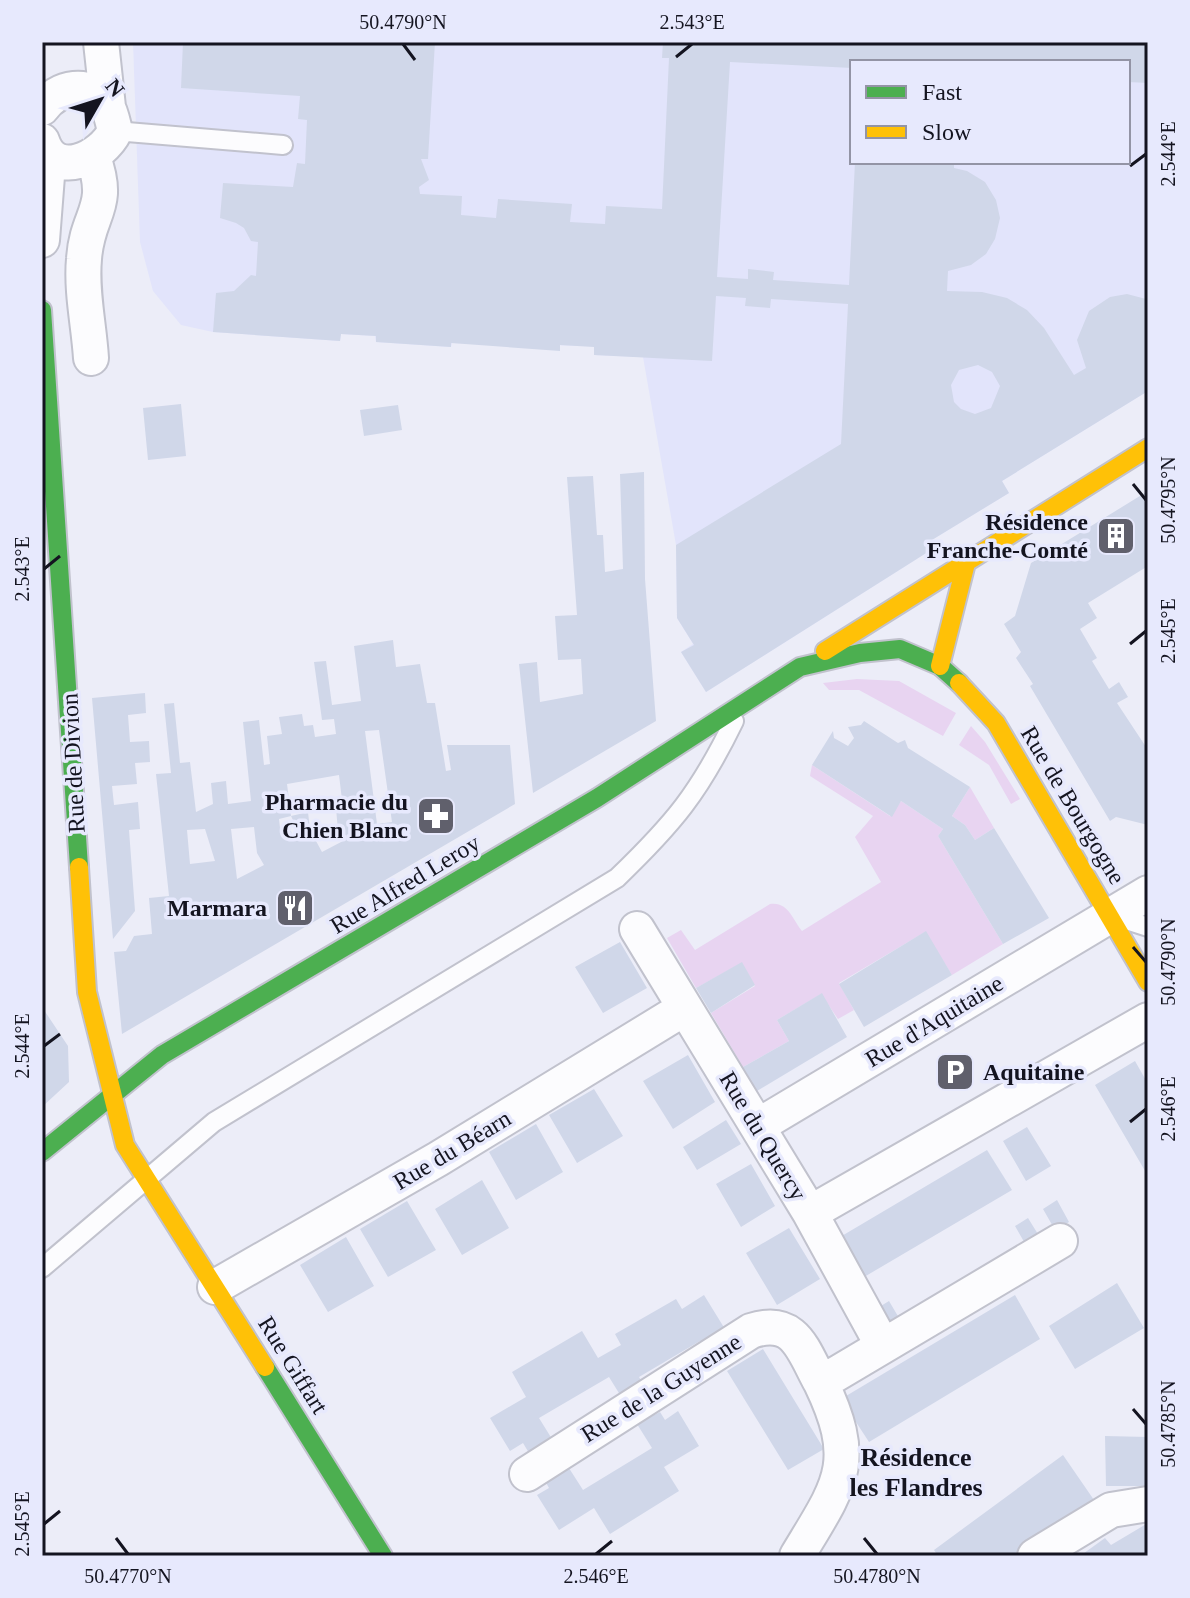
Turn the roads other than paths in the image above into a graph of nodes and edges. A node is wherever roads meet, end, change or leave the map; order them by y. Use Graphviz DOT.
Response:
graph roads {
  1 [pos="93,43"];
  2 [pos="49,99"];
  3 [pos="112,119"];
  4 [pos="43,144"];
  5 [pos="283,145"];
  6 [pos="86,160"];
  7 [pos="43,234"];
  8 [pos="42,310"];
  9 [pos="91,358"];
  10 [pos="1148,448"];
  11 [pos="50,520"];
  12 [pos="966,563"];
  13 [pos="940,666"];
  14 [pos="800,667"];
  15 [pos="742,704"];
  16 [pos="1148,893"];
  17 [pos="1110,915"];
  18 [pos="1148,927"];
  19 [pos="637,929"];
  20 [pos="1148,982"];
  21 [pos="685,1008"];
  22 [pos="1148,1020"];
  23 [pos="110,1098"];
  24 [pos="758,1126"];
  25 [pos="42,1152"];
  26 [pos="146,1178"];
  27 [pos="160,1201"];
  28 [pos="810,1213"];
  29 [pos="1060,1241"];
  30 [pos="42,1268"];
  31 [pos="215,1287"];
  32 [pos="883,1346"];
  33 [pos="821,1383"];
  34 [pos="527,1474"];
  35 [pos="1148,1504"];
  36 [pos="383,1556"];
  37 [pos="797,1556"];
  38 [pos="1035,1556"];
  1 -- 2 [label="street"];
  1 -- 3 [label="street"];
  2 -- 3 [label="street"];
  3 -- 5 [label="lane"];
  3 -- 6 [label="street"];
  4 -- 6 [label="street"];
  4 -- 7 [label="street"];
  6 -- 7 [label="street"];
  6 -- 9 [label="street"];
  8 -- 11 [label="main road, Rue de Divion"];
  10 -- 12 [label="main road, Rue Alfred Leroy"];
  11 -- 23 [label="main road, Rue de Divion"];
  12 -- 13 [label="main road"];
  12 -- 14 [label="main road, Rue Alfred Leroy"];
  13 -- 14 [label="main road, Rue Alfred Leroy"];
  13 -- 17 [label="main road, Rue de Bourgogne"];
  14 -- 15 [label="main road, Rue Alfred Leroy"];
  15 -- 23 [label="main road, Rue Alfred Leroy"];
  15 -- 26 [label="lane"];
  16 -- 17 [label="street, Rue d'Aquitaine"];
  17 -- 18 [label="lane"];
  17 -- 20 [label="main road, Rue de Bourgogne"];
  17 -- 24 [label="street, Rue d'Aquitaine"];
  19 -- 21 [label="street, Rue du Quercy"];
  21 -- 24 [label="street, Rue du Quercy"];
  21 -- 31 [label="street, Rue du Béarn"];
  22 -- 28 [label="street"];
  23 -- 25 [label="main road, Rue Alfred Leroy"];
  23 -- 26 [label="main road, Rue de Divion"];
  24 -- 28 [label="street, Rue du Quercy"];
  26 -- 27 [label="main road, Rue de Divion"];
  26 -- 30 [label="lane"];
  27 -- 31 [label="main road, Rue Giffart"];
  28 -- 32 [label="street, Rue du Quercy"];
  29 -- 32 [label="street"];
  31 -- 36 [label="main road, Rue Giffart"];
  32 -- 33 [label="street"];
  33 -- 34 [label="street, Rue de la Guyenne"];
  33 -- 37 [label="street, Rue de la Guyenne"];
  35 -- 38 [label="street"];
}
